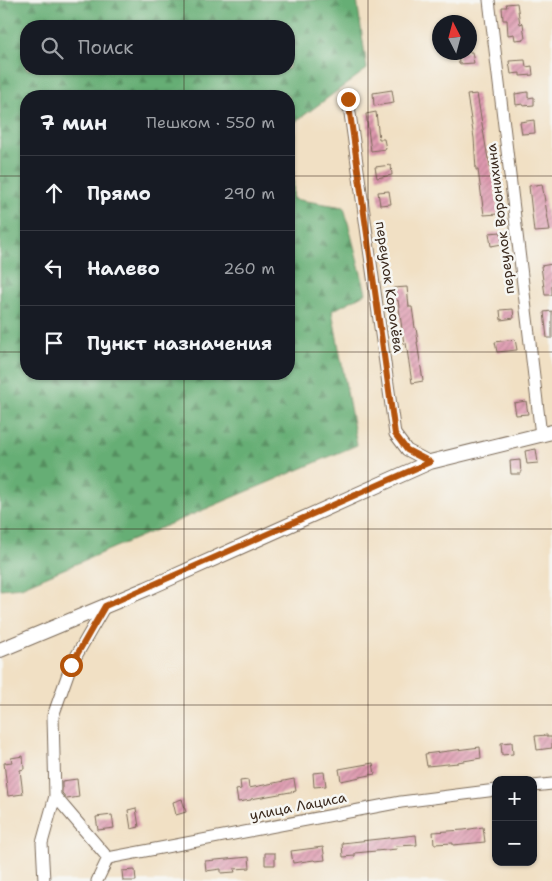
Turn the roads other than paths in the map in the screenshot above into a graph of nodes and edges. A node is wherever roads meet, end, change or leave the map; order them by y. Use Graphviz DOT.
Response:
graph roads {
  1 [pos="489,0"];
  2 [pos="348,99"];
  3 [pos="547,434"];
  4 [pos="430,462"];
  5 [pos="105,606"];
  6 [pos="0,650"];
  7 [pos="552,784"];
  8 [pos="537,786"];
  9 [pos="492,791"];
  10 [pos="55,796"];
  11 [pos="108,858"];
  12 [pos="44,881"];
  13 [pos="97,881"];
  1 -- 3 [label="street, переулок Воронихина"];
  2 -- 4 [label="street, переулок Королёва"];
  3 -- 4 [label="street"];
  4 -- 5 [label="street"];
  5 -- 6 [label="street"];
  5 -- 10 [label="street"];
  7 -- 8 [label="street"];
  9 -- 11 [label="street, улица Лациса"];
  10 -- 11 [label="street"];
  10 -- 12 [label="street"];
  11 -- 13 [label="street"];
}
